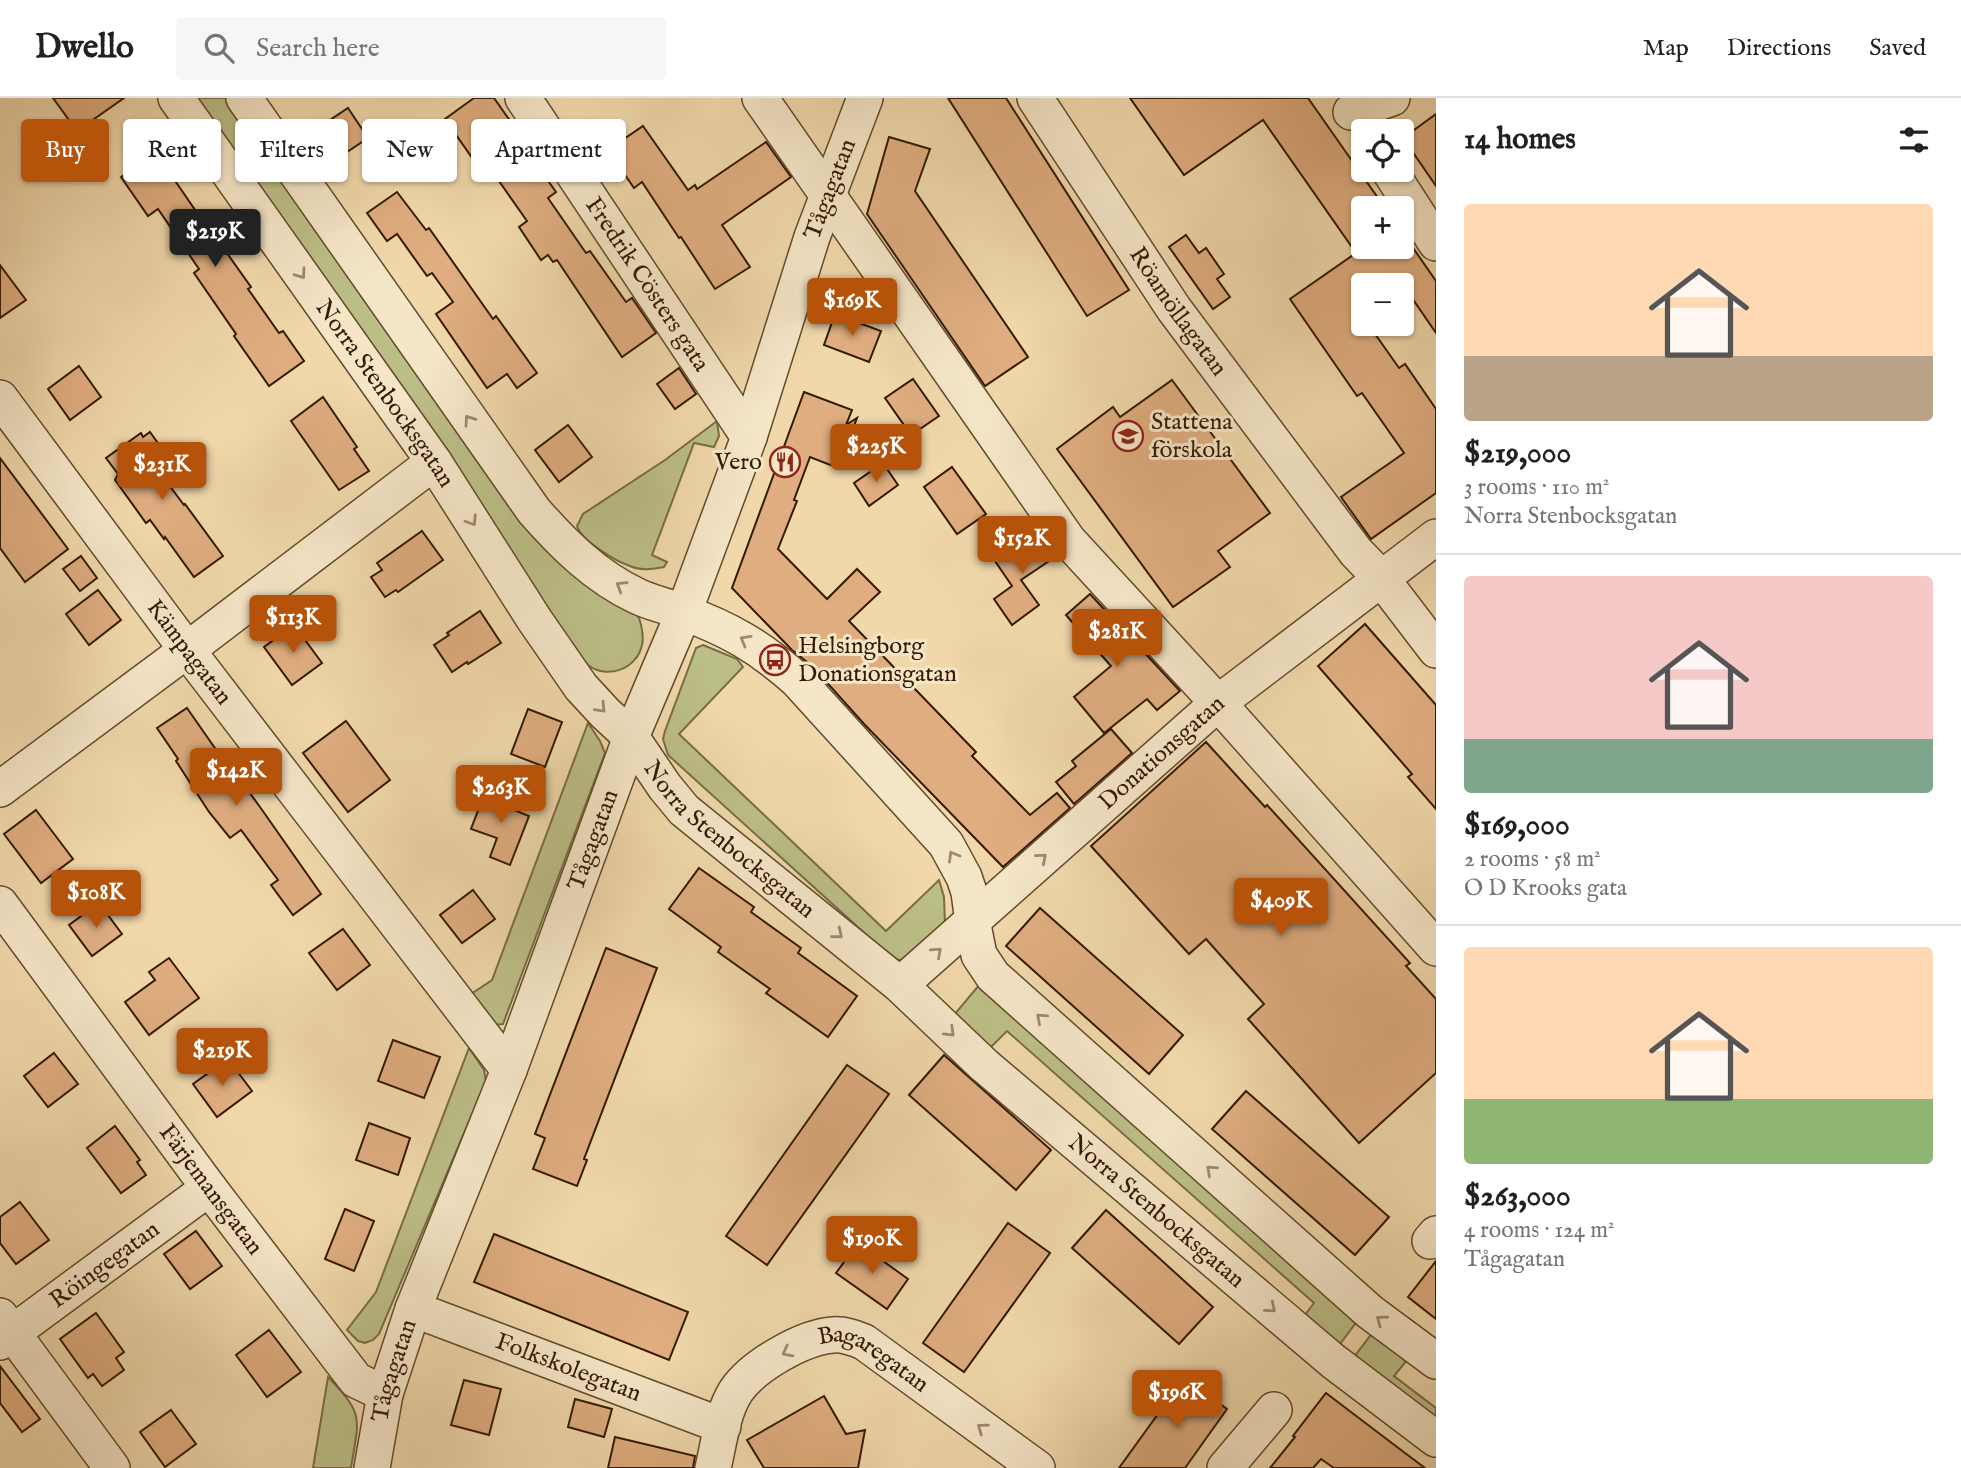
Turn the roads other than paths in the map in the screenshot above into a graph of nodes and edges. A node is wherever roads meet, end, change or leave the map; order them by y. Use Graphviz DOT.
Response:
graph roads {
  1 [pos="176,98"];
  2 [pos="244,98"];
  3 [pos="523,98"];
  4 [pos="760,98"];
  5 [pos="865,98"];
  6 [pos="1034,98"];
  7 [pos="1392,98"];
  8 [pos="1352,114"];
  9 [pos="1397,182"];
  10 [pos="827,195"];
  11 [pos="1436,243"];
  12 [pos="0,398"];
  13 [pos="749,437"];
  14 [pos="434,462"];
  15 [pos="1436,537"];
  16 [pos="1381,579"];
  17 [pos="684,612"];
  18 [pos="187,650"];
  19 [pos="1436,650"];
  20 [pos="1218,703"];
  21 [pos="631,737"];
  22 [pos="0,789"];
  23 [pos="0,904"];
  24 [pos="973,920"];
  25 [pos="1436,948"];
  26 [pos="900,985"];
  27 [pos="509,1070"];
  28 [pos="209,1188"];
  29 [pos="413,1309"];
  30 [pos="4,1330"];
  31 [pos="1436,1361"];
  32 [pos="385,1394"];
  33 [pos="1274,1410"];
  34 [pos="723,1426"];
  35 [pos="1436,1439"];
  36 [pos="112,1468"];
  37 [pos="372,1468"];
  38 [pos="713,1468"];
  39 [pos="1037,1468"];
  40 [pos="1225,1468"];
  1 -- 14 [label="street, Norra Stenbocksgatan, one-way"];
  17 -- 2 [label="street, one-way"];
  3 -- 13 [label="street, Fredrik Cösters gata"];
  4 -- 10 [label="street"];
  5 -- 10 [label="street, Tågagatan"];
  6 -- 16 [label="street, Röamöllagatan"];
  7 -- 8 [label="street"];
  9 -- 11 [label="street"];
  10 -- 13 [label="street, Tågagatan"];
  10 -- 20 [label="street"];
  12 -- 18 [label="street, Kämpagatan"];
  13 -- 17 [label="street, Tågagatan"];
  14 -- 18 [label="street"];
  14 -- 21 [label="street, Norra Stenbocksgatan, one-way"];
  15 -- 16 [label="street, Donationsgatan"];
  16 -- 19 [label="street, Röamöllagatan"];
  16 -- 20 [label="street, Donationsgatan"];
  17 -- 21 [label="street, Tågagatan"];
  24 -- 17 [label="street, one-way"];
  18 -- 22 [label="street"];
  18 -- 27 [label="street, Kämpagatan"];
  24 -- 20 [label="street, Donationsgatan, one-way"];
  20 -- 25 [label="street"];
  21 -- 26 [label="street, Norra Stenbocksgatan, one-way"];
  21 -- 27 [label="street, Tågagatan"];
  23 -- 28 [label="street, Färjemansgatan"];
  26 -- 24 [label="street, Donationsgatan, one-way"];
  31 -- 24 [label="street, one-way"];
  26 -- 35 [label="street, Norra Stenbocksgatan, one-way"];
  27 -- 29 [label="street, Tågagatan"];
  28 -- 30 [label="street, Röingegatan"];
  28 -- 32 [label="street, Färjemansgatan"];
  29 -- 32 [label="street, Tågagatan"];
  29 -- 34 [label="street, Folkskolegatan"];
  30 -- 36 [label="street"];
  32 -- 37 [label="street, Tågagatan"];
  33 -- 40 [label="street"];
  34 -- 38 [label="street, Bagaregatan"];
  39 -- 34 [label="street, Bagaregatan, one-way"];
}
